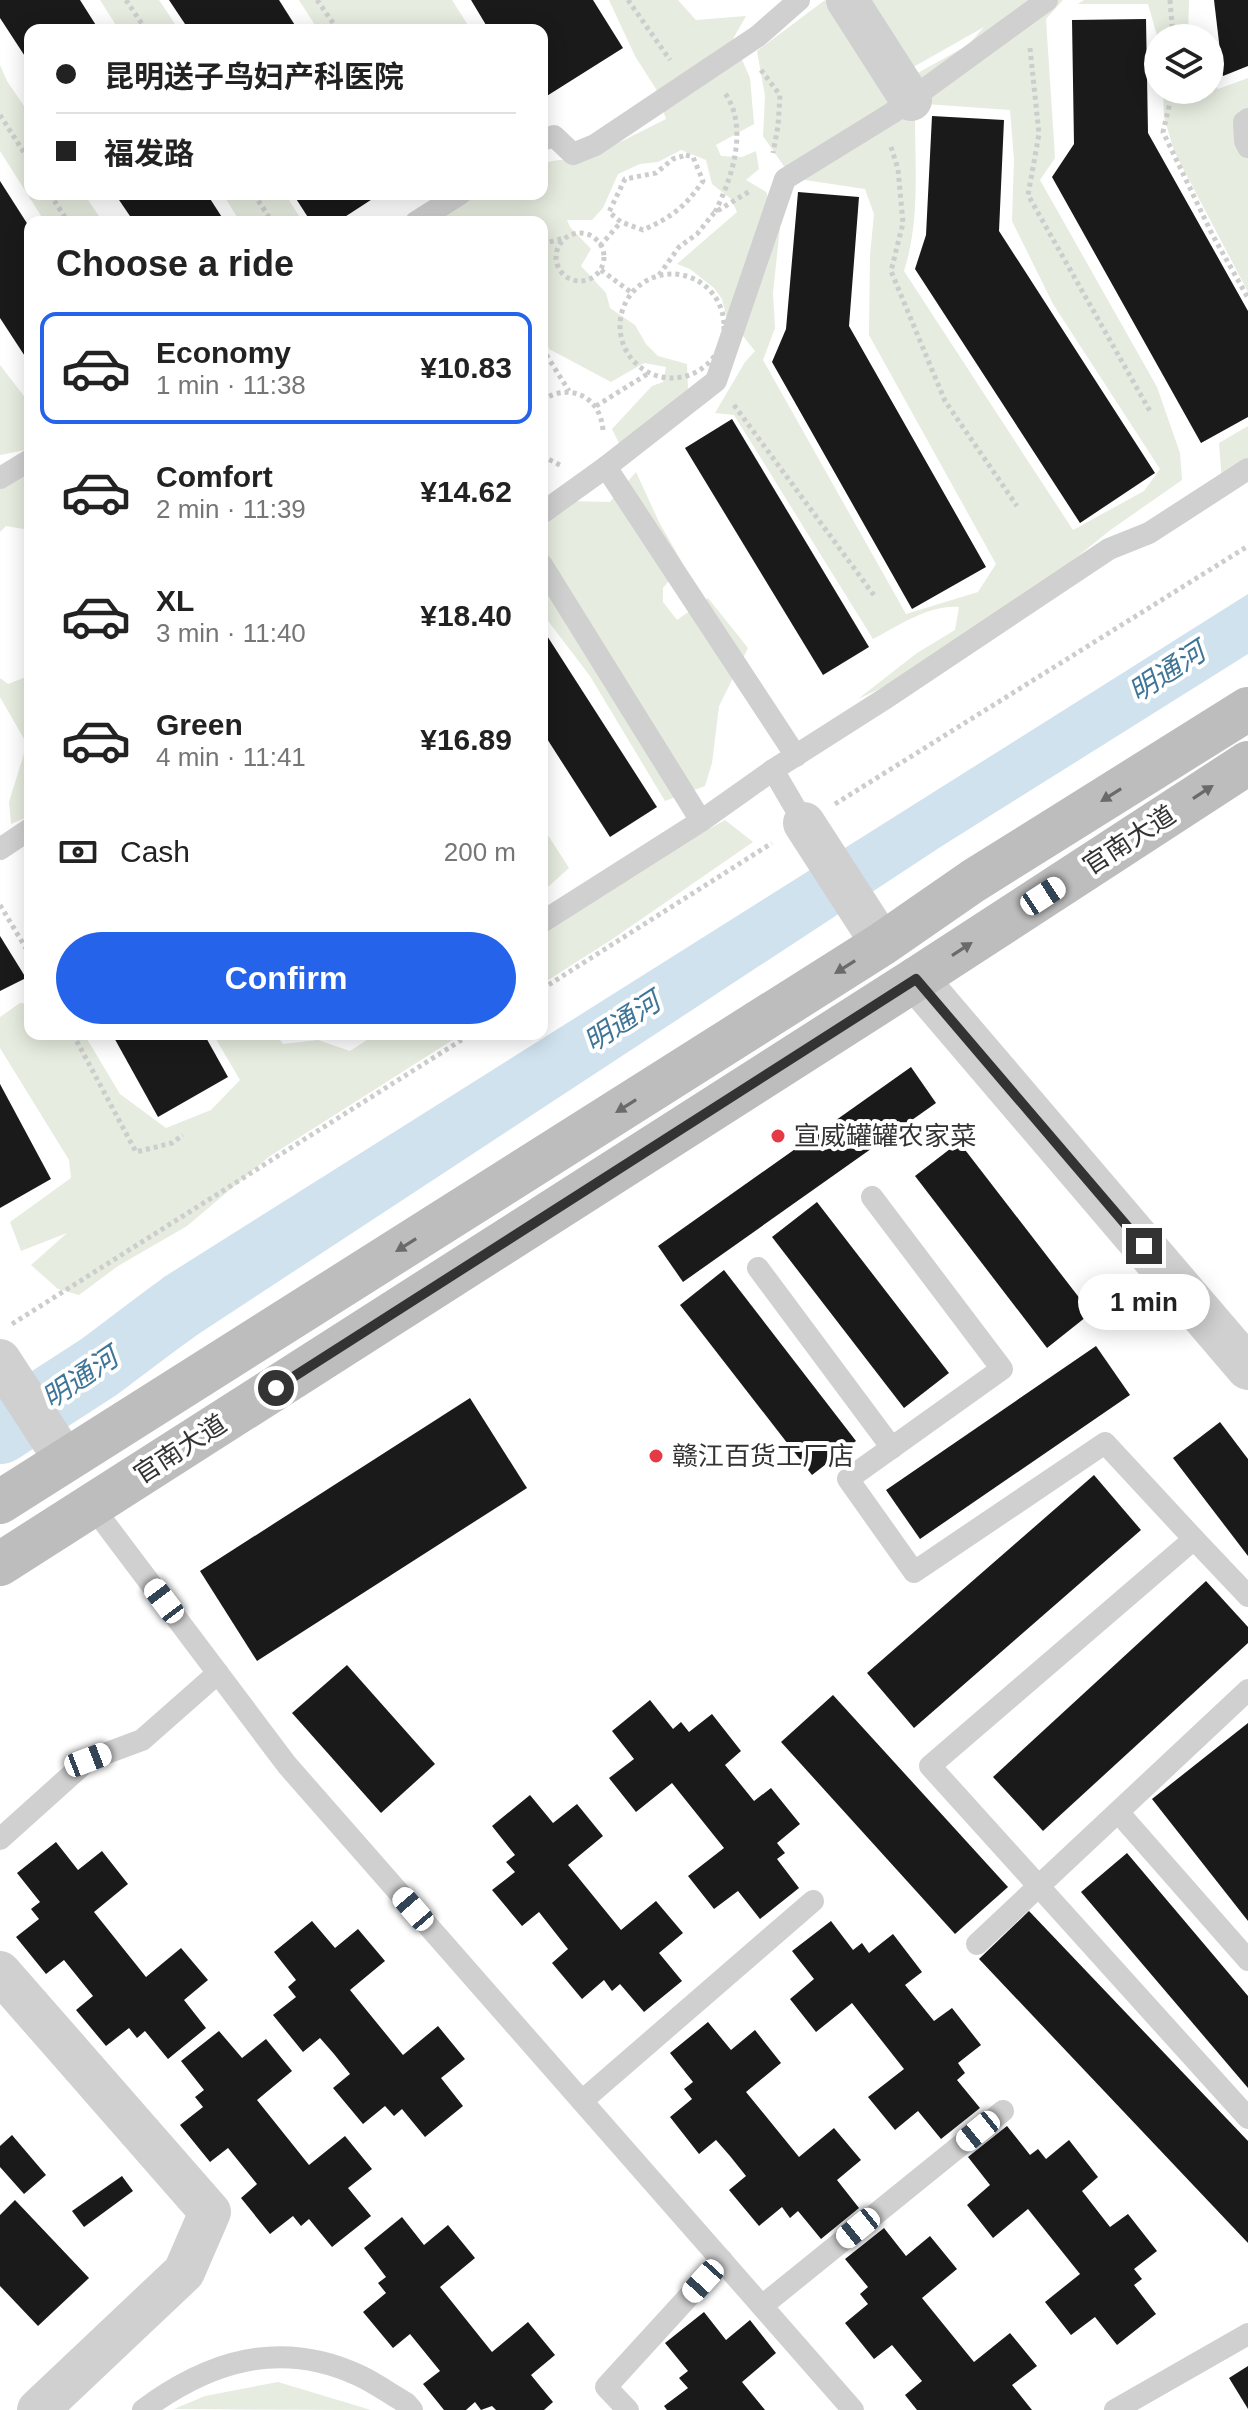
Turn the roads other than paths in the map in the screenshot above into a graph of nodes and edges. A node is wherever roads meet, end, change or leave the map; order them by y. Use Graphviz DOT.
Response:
graph roads {
  1 [pos="799,0"];
  2 [pos="847,0"];
  3 [pos="1047,0"];
  4 [pos="896,109"];
  5 [pos="1248,119"];
  6 [pos="548,138"];
  7 [pos="1248,147"];
  8 [pos="451,200"];
  9 [pos="425,216"];
  10 [pos="24,464"];
  11 [pos="606,467"];
  12 [pos="1248,469"];
  13 [pos="0,478"];
  14 [pos="548,509"];
  15 [pos="548,575"];
  16 [pos="1248,709"];
  17 [pos="796,756"];
  18 [pos="1248,763"];
  19 [pos="773,770"];
  20 [pos="701,821"];
  21 [pos="804,823"];
  22 [pos="24,833"];
  23 [pos="0,849"];
  24 [pos="548,918"];
  25 [pos="882,944"];
  26 [pos="916,979"];
  27 [pos="872,1197"];
  28 [pos="758,1268"];
  29 [pos="0,1360"];
  30 [pos="1248,1368"];
  31 [pos="892,1448"];
  32 [pos="65,1460"];
  33 [pos="0,1502"];
  34 [pos="92,1506"];
  35 [pos="1194,1539"];
  36 [pos="0,1564"];
  37 [pos="1248,1596"];
  38 [pos="218,1673"];
  39 [pos="1248,1690"];
  40 [pos="1118,1812"];
  41 [pos="0,1839"];
  42 [pos="1039,1886"];
  43 [pos="813,1901"];
  44 [pos="977,1944"];
  45 [pos="1248,1960"];
  46 [pos="0,1972"];
  47 [pos="582,2101"];
  48 [pos="1003,2111"];
  49 [pos="1248,2118"];
  50 [pos="722,2260"];
  51 [pos="762,2306"];
  52 [pos="1248,2334"];
  53 [pos="1126,2407"];
  54 [pos="38,2410"];
  55 [pos="143,2410"];
  56 [pos="412,2410"];
  57 [pos="628,2410"];
  58 [pos="853,2410"];
  1 -- 6 [label="lane"];
  2 -- 4 [label="street"];
  3 -- 4 [label="lane"];
  4 -- 11 [label="lane"];
  5 -- 7 [label="lane"];
  8 -- 9 [label="lane"];
  10 -- 13 [label="lane"];
  11 -- 14 [label="lane"];
  11 -- 17 [label="lane"];
  12 -- 17 [label="lane"];
  15 -- 20 [label="lane"];
  16 -- 25 [label="main road, 官南大道, one-way"];
  17 -- 19 [label="lane"];
  26 -- 18 [label="main road, 官南大道, one-way"];
  19 -- 20 [label="lane"];
  19 -- 21 [label="lane"];
  20 -- 24 [label="lane"];
  21 -- 25 [label="street"];
  22 -- 23 [label="lane"];
  25 -- 32 [label="main road, 官南大道, one-way"];
  26 -- 30 [label="street"];
  26 -- 34 [label="main road, 官南大道"];
  27 -- 31 [label="lane"];
  28 -- 31 [label="lane"];
  29 -- 32 [label="street"];
  31 -- 35 [label="lane"];
  32 -- 33 [label="main road, 官南大道"];
  34 -- 36 [label="main road, 官南大道"];
  34 -- 38 [label="lane"];
  35 -- 37 [label="lane"];
  35 -- 42 [label="lane"];
  38 -- 41 [label="lane"];
  38 -- 47 [label="lane"];
  39 -- 40 [label="lane"];
  40 -- 42 [label="lane"];
  40 -- 45 [label="lane"];
  42 -- 44 [label="lane"];
  42 -- 49 [label="lane"];
  43 -- 47 [label="lane"];
  46 -- 54 [label="street"];
  47 -- 50 [label="lane"];
  48 -- 51 [label="lane"];
  50 -- 51 [label="lane"];
  50 -- 57 [label="lane"];
  51 -- 58 [label="lane"];
  52 -- 53 [label="lane"];
  55 -- 56 [label="lane"];
}
